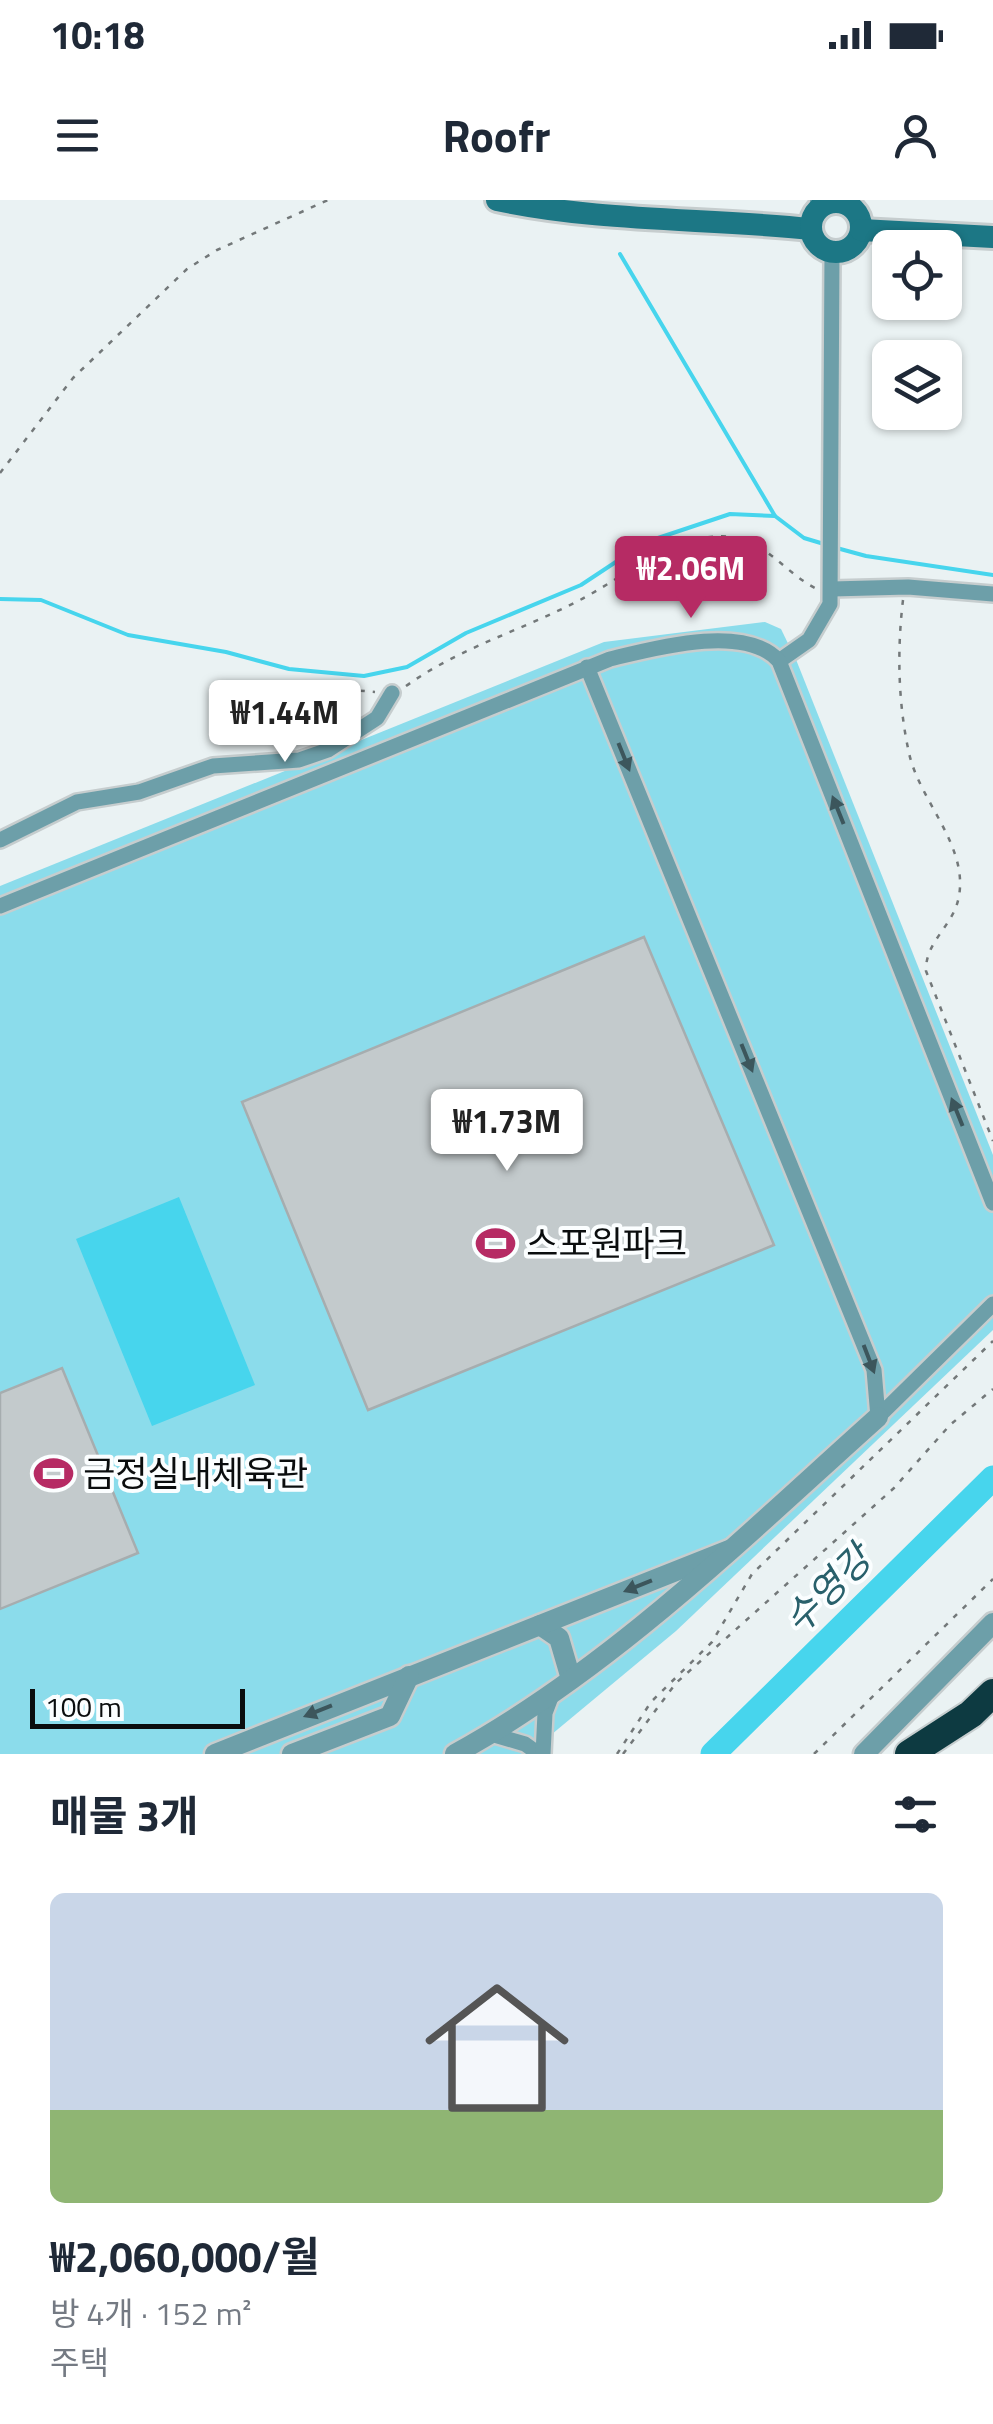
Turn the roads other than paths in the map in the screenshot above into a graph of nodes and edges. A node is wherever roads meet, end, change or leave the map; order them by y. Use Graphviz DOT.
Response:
graph roads {
  1 [pos="496,200"];
  2 [pos="840,201"];
  3 [pos="587,208"];
  4 [pos="640,209"];
  5 [pos="814,213"];
  6 [pos="861,230"];
  7 [pos="993,237"];
  8 [pos="832,252"];
  9 [pos="832,584"];
  10 [pos="993,594"];
  11 [pos="779,661"];
  12 [pos="587,667"];
  13 [pos="392,693"];
  14 [pos="0,840"];
  15 [pos="0,906"];
  16 [pos="993,1203"];
  17 [pos="993,1304"];
  18 [pos="878,1417"];
  19 [pos="728,1550"];
  20 [pos="993,1623"];
  21 [pos="540,1625"];
  22 [pos="409,1676"];
  23 [pos="571,1679"];
  24 [pos="554,1692"];
  25 [pos="993,1694"];
  26 [pos="982,1710"];
  27 [pos="490,1734"];
  28 [pos="215,1754"];
  29 [pos="292,1754"];
  30 [pos="455,1754"];
  31 [pos="541,1754"];
  32 [pos="864,1754"];
  33 [pos="908,1754"];
  1 -- 3 [label="main road"];
  2 -- 5 [label="main road"];
  2 -- 6 [label="main road"];
  3 -- 4 [label="main road"];
  4 -- 5 [label="main road"];
  5 -- 8 [label="main road"];
  6 -- 7 [label="main road"];
  6 -- 8 [label="main road"];
  8 -- 9 [label="street"];
  9 -- 10 [label="street"];
  9 -- 11 [label="street"];
  11 -- 12 [label="street"];
  16 -- 11 [label="street, one-way"];
  12 -- 15 [label="street"];
  12 -- 18 [label="street, one-way"];
  13 -- 14 [label="street"];
  17 -- 18 [label="street"];
  18 -- 19 [label="street"];
  19 -- 21 [label="street, one-way"];
  19 -- 23 [label="street"];
  20 -- 32 [label="street"];
  21 -- 22 [label="street"];
  21 -- 23 [label="street"];
  22 -- 28 [label="street, one-way"];
  22 -- 29 [label="street"];
  23 -- 24 [label="street"];
  24 -- 27 [label="street"];
  24 -- 31 [label="street"];
  25 -- 26 [label="highway"];
  26 -- 33 [label="highway"];
  27 -- 30 [label="street"];
  27 -- 31 [label="street"];
}
